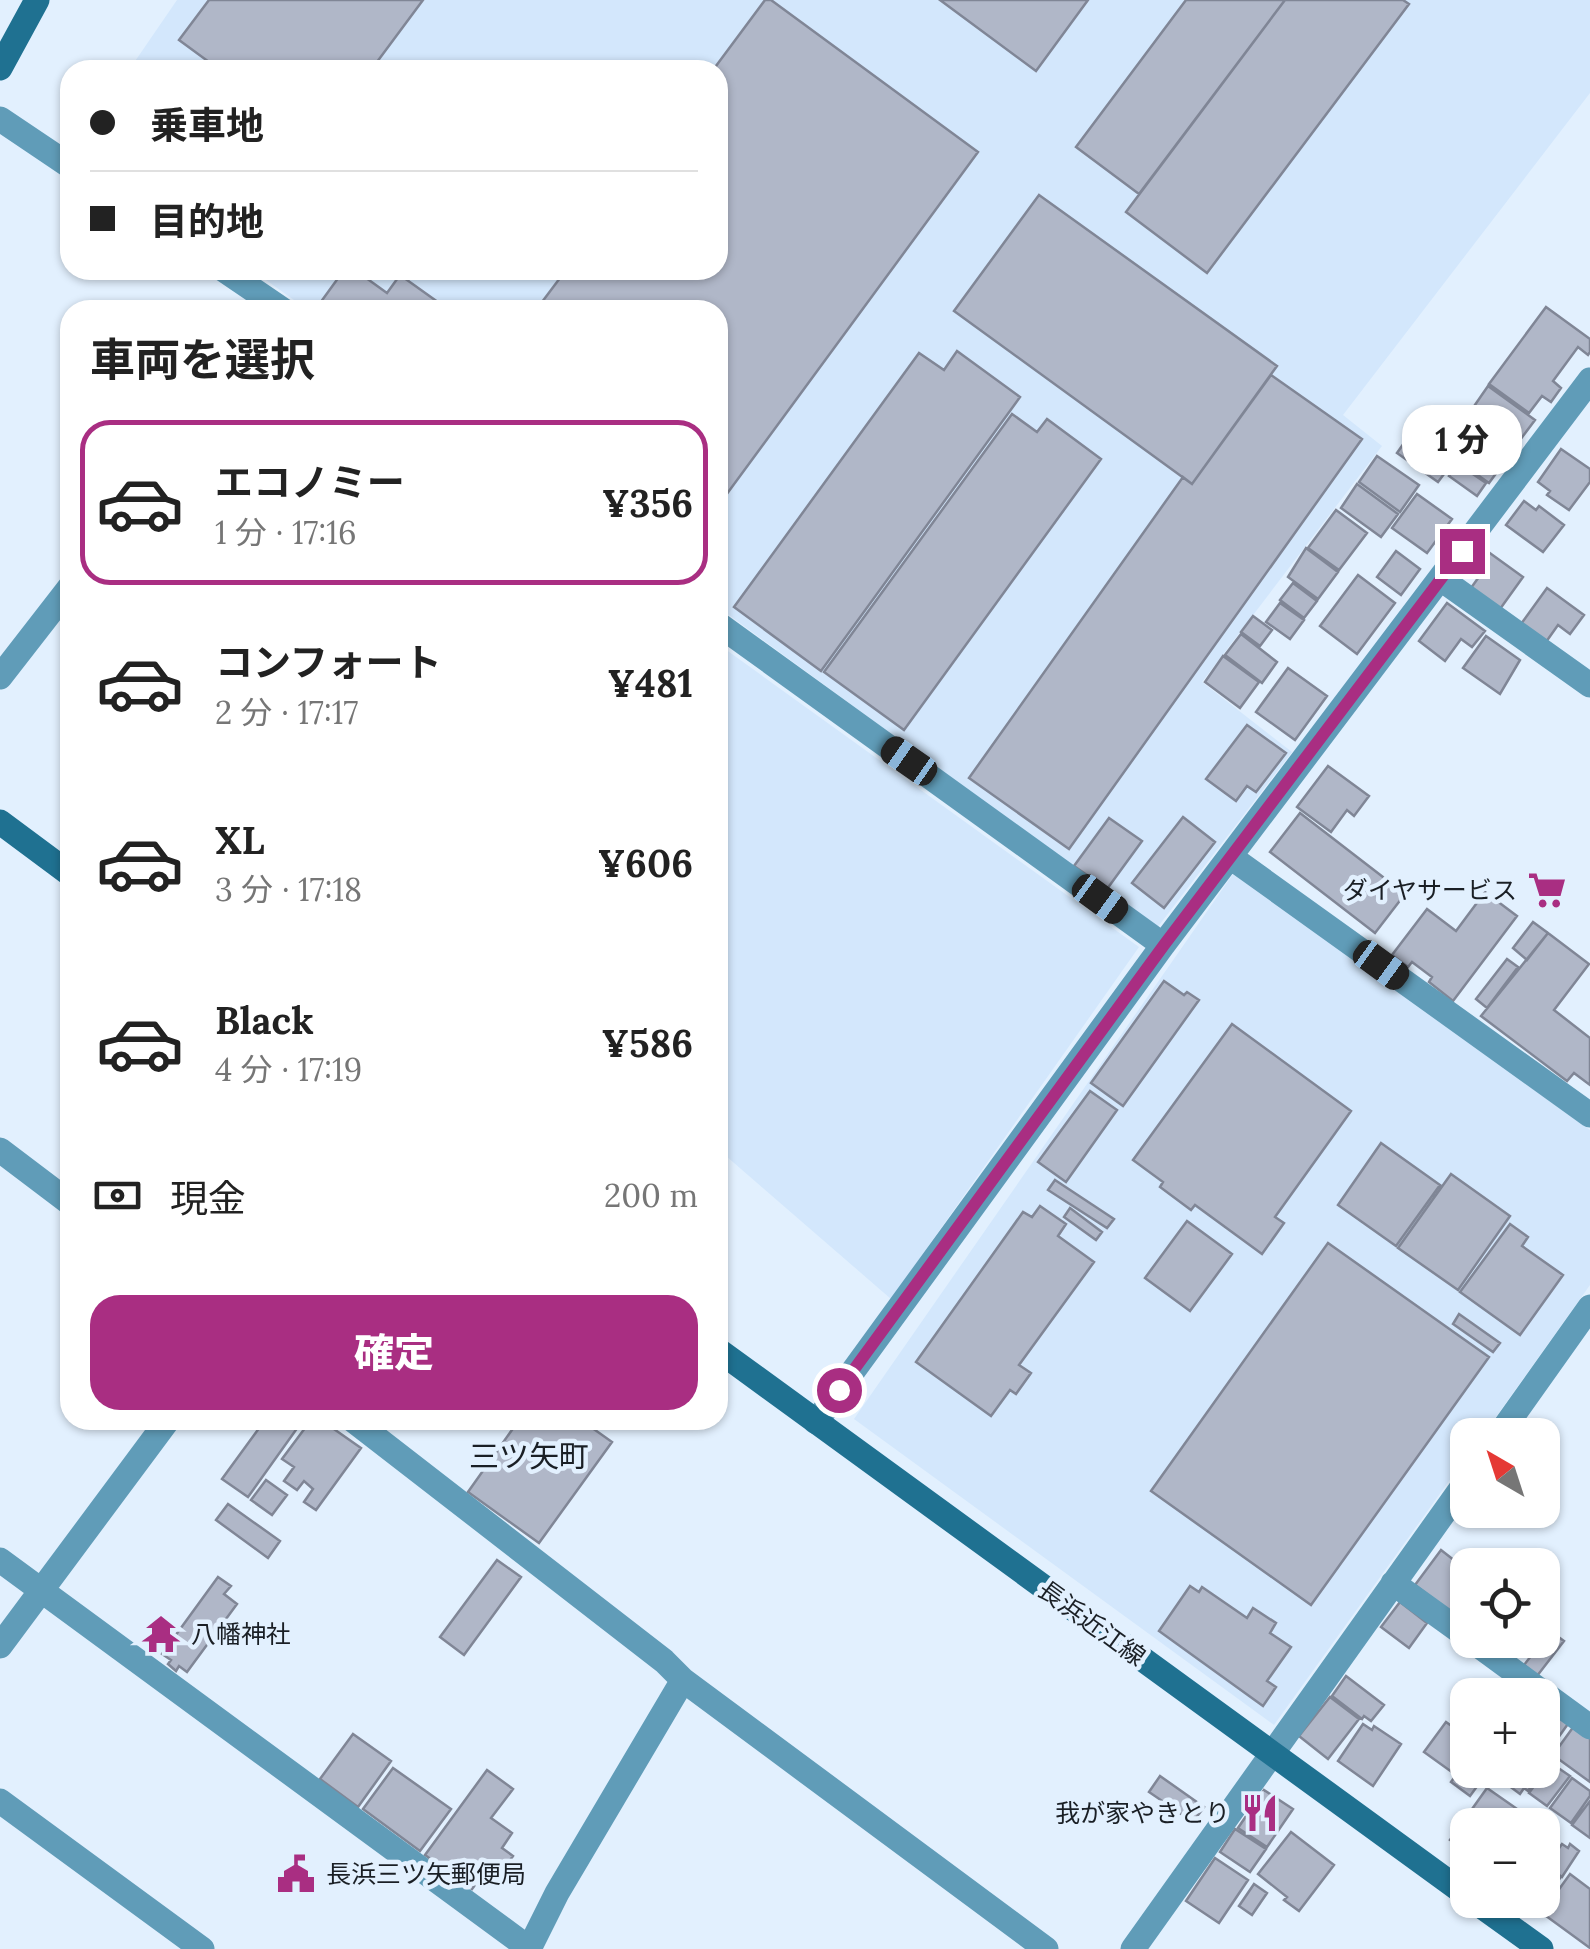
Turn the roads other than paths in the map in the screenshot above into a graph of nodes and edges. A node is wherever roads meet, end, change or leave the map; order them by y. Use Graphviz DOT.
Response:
graph roads {
  1 [pos="37,0"];
  2 [pos="0,68"];
  3 [pos="0,119"];
  4 [pos="60,159"];
  5 [pos="237,280"];
  6 [pos="263,300"];
  7 [pos="1590,380"];
  8 [pos="1441,579"];
  9 [pos="60,600"];
  10 [pos="728,631"];
  11 [pos="0,677"];
  12 [pos="1590,685"];
  13 [pos="0,822"];
  14 [pos="1232,858"];
  15 [pos="60,867"];
  16 [pos="1164,945"];
  17 [pos="1590,1116"];
  18 [pos="0,1150"];
  19 [pos="60,1196"];
  20 [pos="1590,1307"];
  21 [pos="728,1357"];
  22 [pos="1511,1418"];
  23 [pos="816,1422"];
  24 [pos="161,1430"];
  25 [pos="366,1430"];
  26 [pos="1450,1504"];
  27 [pos="0,1560"];
  28 [pos="1394,1583"];
  29 [pos="41,1592"];
  30 [pos="1450,1624"];
  31 [pos="0,1646"];
  32 [pos="1496,1658"];
  33 [pos="683,1680"];
  34 [pos="1590,1727"];
  35 [pos="1272,1754"];
  36 [pos="0,1800"];
  37 [pos="1450,1883"];
  38 [pos="1498,1918"];
  39 [pos="202,1949"];
  40 [pos="530,1949"];
  41 [pos="1046,1949"];
  42 [pos="1134,1949"];
  43 [pos="1541,1949"];
  1 -- 2 [label="main road"];
  3 -- 4 [label="street"];
  5 -- 6 [label="street"];
  7 -- 8 [label="street"];
  8 -- 12 [label="street"];
  8 -- 14 [label="street"];
  9 -- 11 [label="street"];
  10 -- 16 [label="street"];
  13 -- 15 [label="main road"];
  14 -- 16 [label="street"];
  14 -- 17 [label="street"];
  16 -- 23 [label="street"];
  18 -- 19 [label="street"];
  20 -- 22 [label="street"];
  21 -- 23 [label="main road, 長浜近江線"];
  23 -- 35 [label="main road, 長浜近江線"];
  24 -- 29 [label="street"];
  25 -- 33 [label="street"];
  26 -- 28 [label="street"];
  27 -- 29 [label="street"];
  28 -- 30 [label="street"];
  28 -- 35 [label="street"];
  29 -- 31 [label="street"];
  29 -- 40 [label="street"];
  32 -- 34 [label="street"];
  33 -- 40 [label="street"];
  33 -- 41 [label="street"];
  35 -- 37 [label="main road, 長浜近江線"];
  35 -- 42 [label="street"];
  36 -- 39 [label="street"];
  38 -- 43 [label="main road, 長浜近江線"];
}
